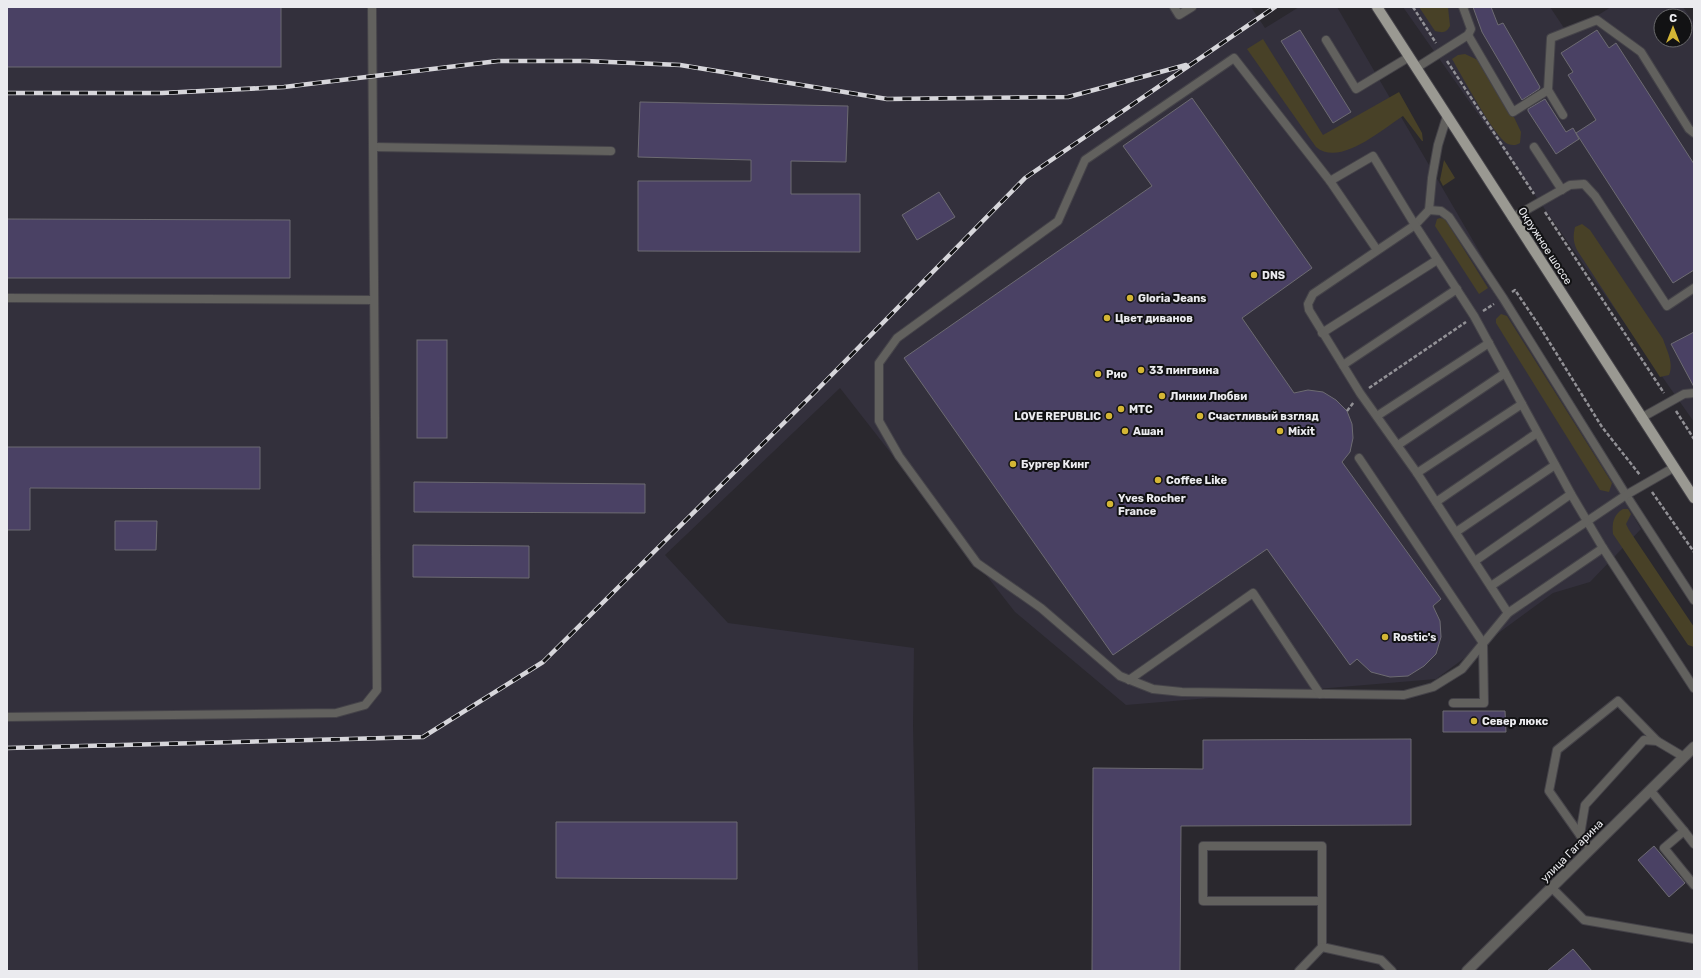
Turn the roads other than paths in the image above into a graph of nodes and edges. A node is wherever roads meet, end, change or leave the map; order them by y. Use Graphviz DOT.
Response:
graph roads {
  1 [pos="372,7"];
  2 [pos="1174,7"];
  3 [pos="1192,7"];
  4 [pos="1377,7"];
  5 [pos="1463,7"];
  6 [pos="1468,35"];
  7 [pos="1326,40"];
  8 [pos="1409,57"];
  9 [pos="1416,68"];
  10 [pos="1548,90"];
  11 [pos="1563,115"];
  12 [pos="1447,116"];
  13 [pos="1694,133"];
  14 [pos="373,147"];
  15 [pos="1534,147"];
  16 [pos="611,150"];
  17 [pos="1330,181"];
  18 [pos="1562,190"];
  19 [pos="1429,210"];
  20 [pos="1512,218"];
  21 [pos="1415,225"];
  22 [pos="1377,250"];
  23 [pos="1437,260"];
  24 [pos="1694,288"];
  25 [pos="1456,290"];
  26 [pos="7,298"];
  27 [pos="374,300"];
  28 [pos="1322,333"];
  29 [pos="1489,343"];
  30 [pos="1342,365"];
  31 [pos="1505,373"];
  32 [pos="1694,393"];
  33 [pos="1522,404"];
  34 [pos="1377,416"];
  35 [pos="1641,418"];
  36 [pos="1537,433"];
  37 [pos="1398,445"];
  38 [pos="1359,458"];
  39 [pos="1555,465"];
  40 [pos="1673,468"];
  41 [pos="1417,473"];
  42 [pos="1571,494"];
  43 [pos="1626,495"];
  44 [pos="1694,498"];
  45 [pos="1436,502"];
  46 [pos="1587,522"];
  47 [pos="1456,532"];
  48 [pos="1603,548"];
  49 [pos="1475,561"];
  50 [pos="1491,586"];
  51 [pos="1694,600"];
  52 [pos="1508,613"];
  53 [pos="1483,643"];
  54 [pos="1129,680"];
  55 [pos="1694,688"];
  56 [pos="1320,694"];
  57 [pos="1453,703"];
  58 [pos="7,717"];
  59 [pos="1657,741"];
  60 [pos="1694,746"];
  61 [pos="1684,757"];
  62 [pos="1650,790"];
  63 [pos="1684,831"];
  64 [pos="1580,835"];
  65 [pos="1694,844"];
  66 [pos="1591,849"];
  67 [pos="1694,885"];
  68 [pos="1552,888"];
  69 [pos="1322,901"];
  70 [pos="1694,939"];
  71 [pos="1322,947"];
  72 [pos="1299,971"];
  73 [pos="1392,971"];
  74 [pos="1467,971"];
  1 -- 14 [label="lane"];
  2 -- 3 [label="lane"];
  4 -- 8 [label="main road, Окружное шоссе"];
  5 -- 6 [label="lane"];
  6 -- 9 [label="lane"];
  6 -- 10 [label="lane"];
  7 -- 8 [label="lane"];
  8 -- 9 [label="main road, Окружное шоссе"];
  9 -- 12 [label="main road, Окружное шоссе"];
  10 -- 11 [label="lane"];
  10 -- 13 [label="lane"];
  12 -- 19 [label="lane"];
  12 -- 20 [label="main road, Окружное шоссе"];
  14 -- 16 [label="lane"];
  14 -- 27 [label="lane"];
  15 -- 18 [label="lane"];
  17 -- 21 [label="lane"];
  17 -- 22 [label="lane"];
  17 -- 54 [label="lane"];
  18 -- 20 [label="lane"];
  18 -- 24 [label="lane"];
  19 -- 21 [label="lane"];
  19 -- 43 [label="lane"];
  20 -- 35 [label="main road, Окружное шоссе"];
  21 -- 22 [label="lane"];
  21 -- 23 [label="lane"];
  22 -- 28 [label="lane"];
  23 -- 25 [label="lane"];
  23 -- 28 [label="lane"];
  25 -- 29 [label="lane"];
  25 -- 30 [label="lane"];
  26 -- 27 [label="lane"];
  27 -- 58 [label="lane"];
  28 -- 30 [label="lane"];
  29 -- 31 [label="lane"];
  29 -- 34 [label="lane"];
  30 -- 34 [label="lane"];
  31 -- 33 [label="lane"];
  31 -- 37 [label="lane"];
  32 -- 35 [label="lane"];
  33 -- 36 [label="lane"];
  33 -- 41 [label="lane"];
  34 -- 37 [label="lane"];
  35 -- 40 [label="main road, Окружное шоссе"];
  36 -- 39 [label="lane"];
  36 -- 45 [label="lane"];
  37 -- 41 [label="lane"];
  38 -- 53 [label="lane"];
  39 -- 42 [label="lane"];
  39 -- 47 [label="lane"];
  40 -- 43 [label="lane"];
  40 -- 44 [label="main road, Окружное шоссе"];
  41 -- 45 [label="lane"];
  42 -- 46 [label="lane"];
  42 -- 49 [label="lane"];
  43 -- 46 [label="lane"];
  43 -- 51 [label="lane"];
  45 -- 47 [label="lane"];
  46 -- 48 [label="lane"];
  46 -- 50 [label="lane"];
  47 -- 49 [label="lane"];
  48 -- 52 [label="lane"];
  48 -- 55 [label="lane"];
  49 -- 50 [label="lane"];
  50 -- 52 [label="lane"];
  52 -- 53 [label="lane"];
  53 -- 56 [label="lane"];
  53 -- 57 [label="lane"];
  54 -- 56 [label="lane"];
  54 -- 56 [label="lane"];
  59 -- 61 [label="lane"];
  59 -- 64 [label="lane"];
  59 -- 64 [label="lane"];
  60 -- 61 [label="street, улица Гагарина"];
  61 -- 62 [label="street, улица Гагарина"];
  62 -- 63 [label="lane"];
  62 -- 66 [label="street, улица Гагарина"];
  63 -- 65 [label="lane"];
  63 -- 67 [label="lane"];
  64 -- 66 [label="lane"];
  66 -- 68 [label="street, улица Гагарина"];
  68 -- 70 [label="lane"];
  68 -- 74 [label="street, улица Гагарина"];
  69 -- 69 [label="lane"];
  69 -- 71 [label="lane"];
  71 -- 72 [label="lane"];
  71 -- 73 [label="lane"];
}
